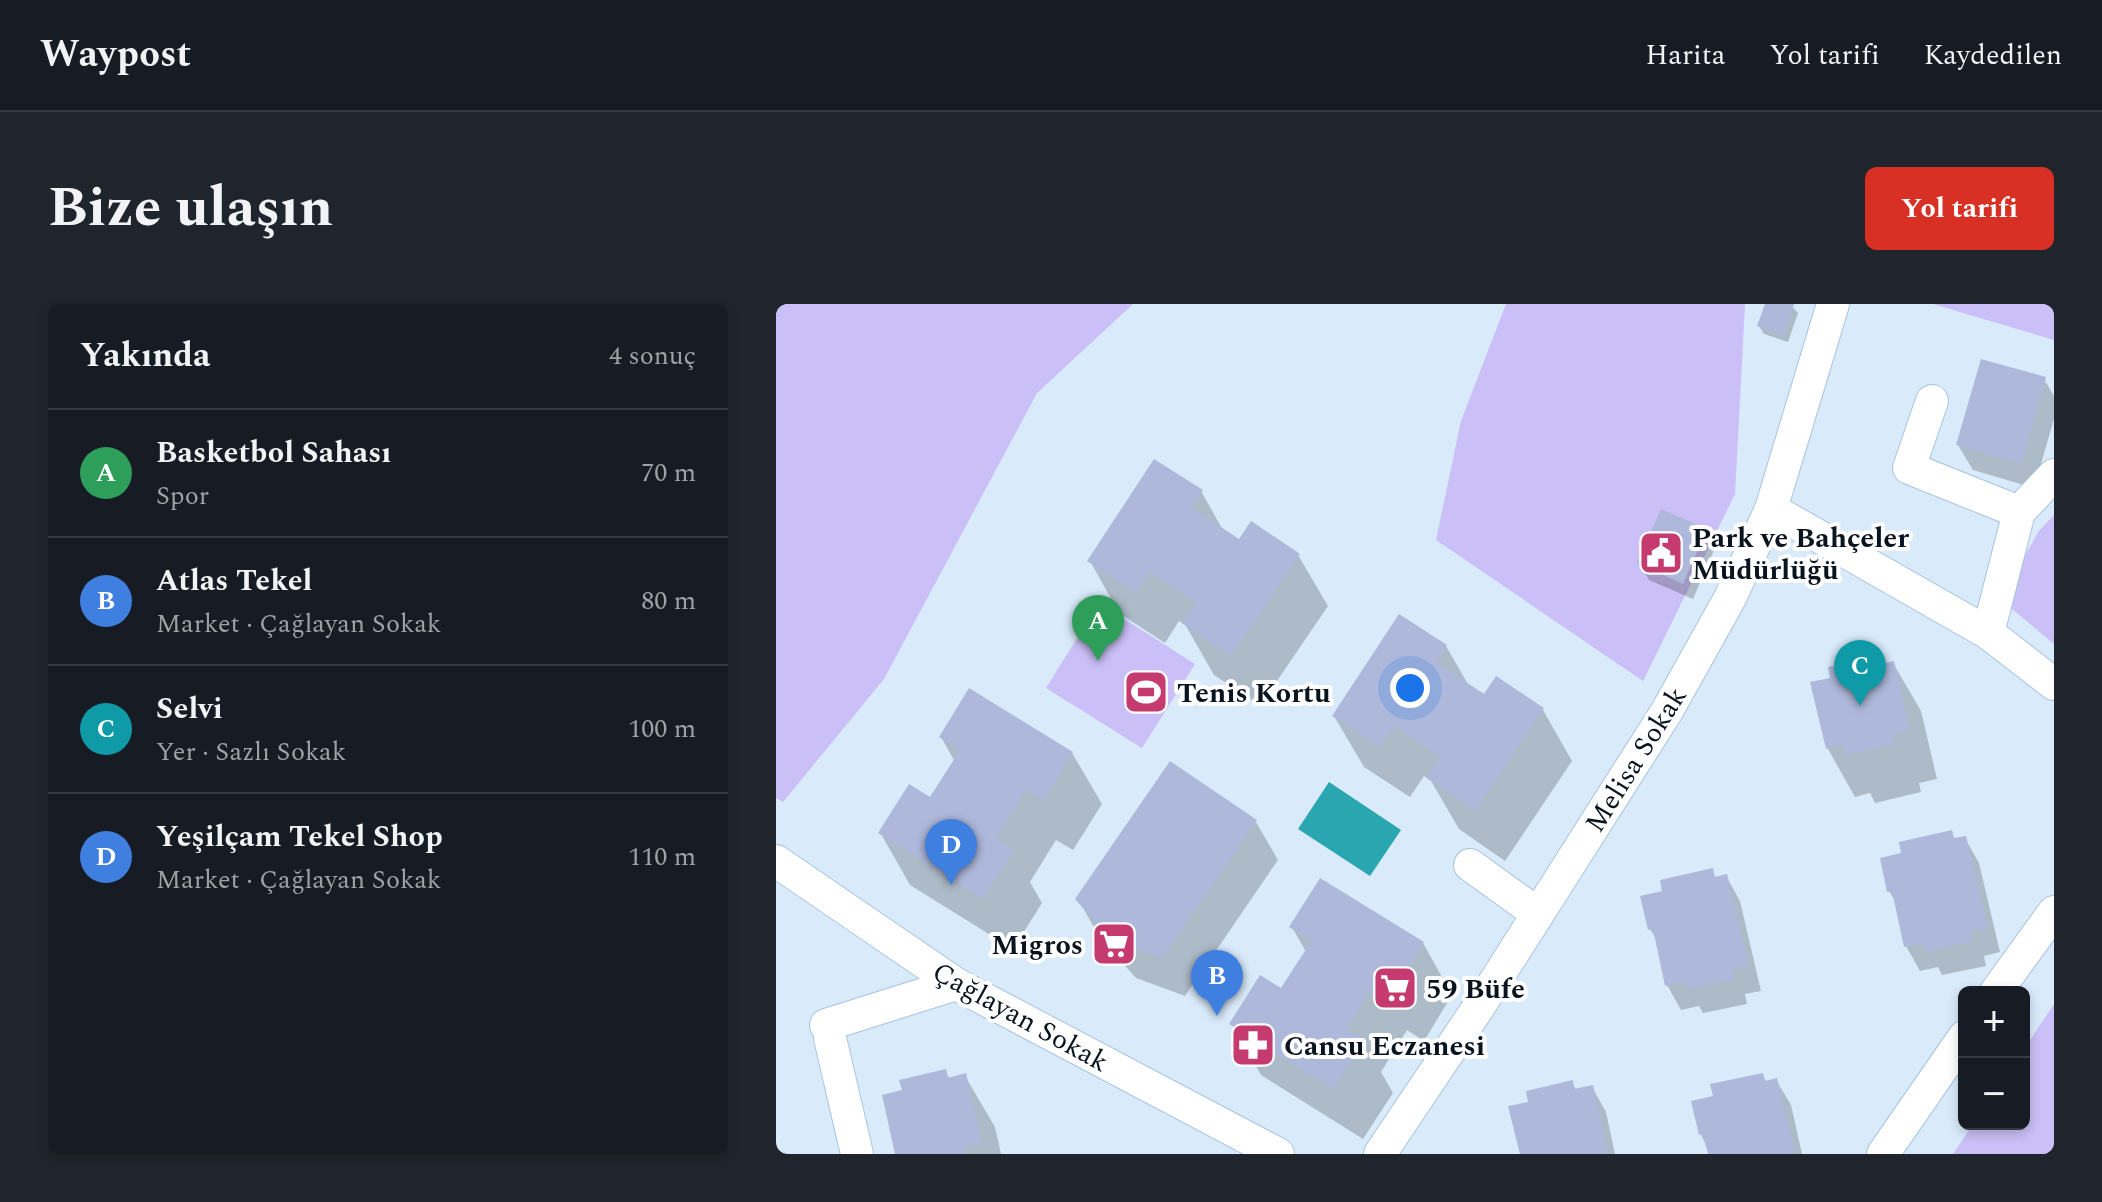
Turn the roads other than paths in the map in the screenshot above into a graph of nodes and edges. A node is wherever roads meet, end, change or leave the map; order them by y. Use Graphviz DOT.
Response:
graph roads {
  1 [pos="1843,304"];
  2 [pos="1829,318"];
  3 [pos="1932,401"];
  4 [pos="2054,475"];
  5 [pos="1771,509"];
  6 [pos="2019,512"];
  7 [pos="1988,633"];
  8 [pos="2054,684"];
  9 [pos="776,861"];
  10 [pos="1470,865"];
  11 [pos="2054,912"];
  12 [pos="1538,914"];
  13 [pos="956,984"];
  14 [pos="2000,986"];
  15 [pos="1958,1046"];
  16 [pos="857,1154"];
  17 [pos="1278,1154"];
  18 [pos="1380,1154"];
  19 [pos="1883,1154"];
  1 -- 2 [label="street, Melisa Sokak"];
  2 -- 5 [label="street, Melisa Sokak"];
  3 -- 6 [label="street"];
  4 -- 6 [label="street"];
  5 -- 7 [label="street"];
  5 -- 12 [label="street, Melisa Sokak"];
  6 -- 7 [label="street"];
  7 -- 8 [label="street"];
  9 -- 13 [label="street, Çağlayan Sokak"];
  10 -- 12 [label="street"];
  11 -- 14 [label="street"];
  12 -- 18 [label="street, Melisa Sokak"];
  13 -- 16 [label="street"];
  13 -- 17 [label="street, Çağlayan Sokak"];
  15 -- 19 [label="street"];
}
